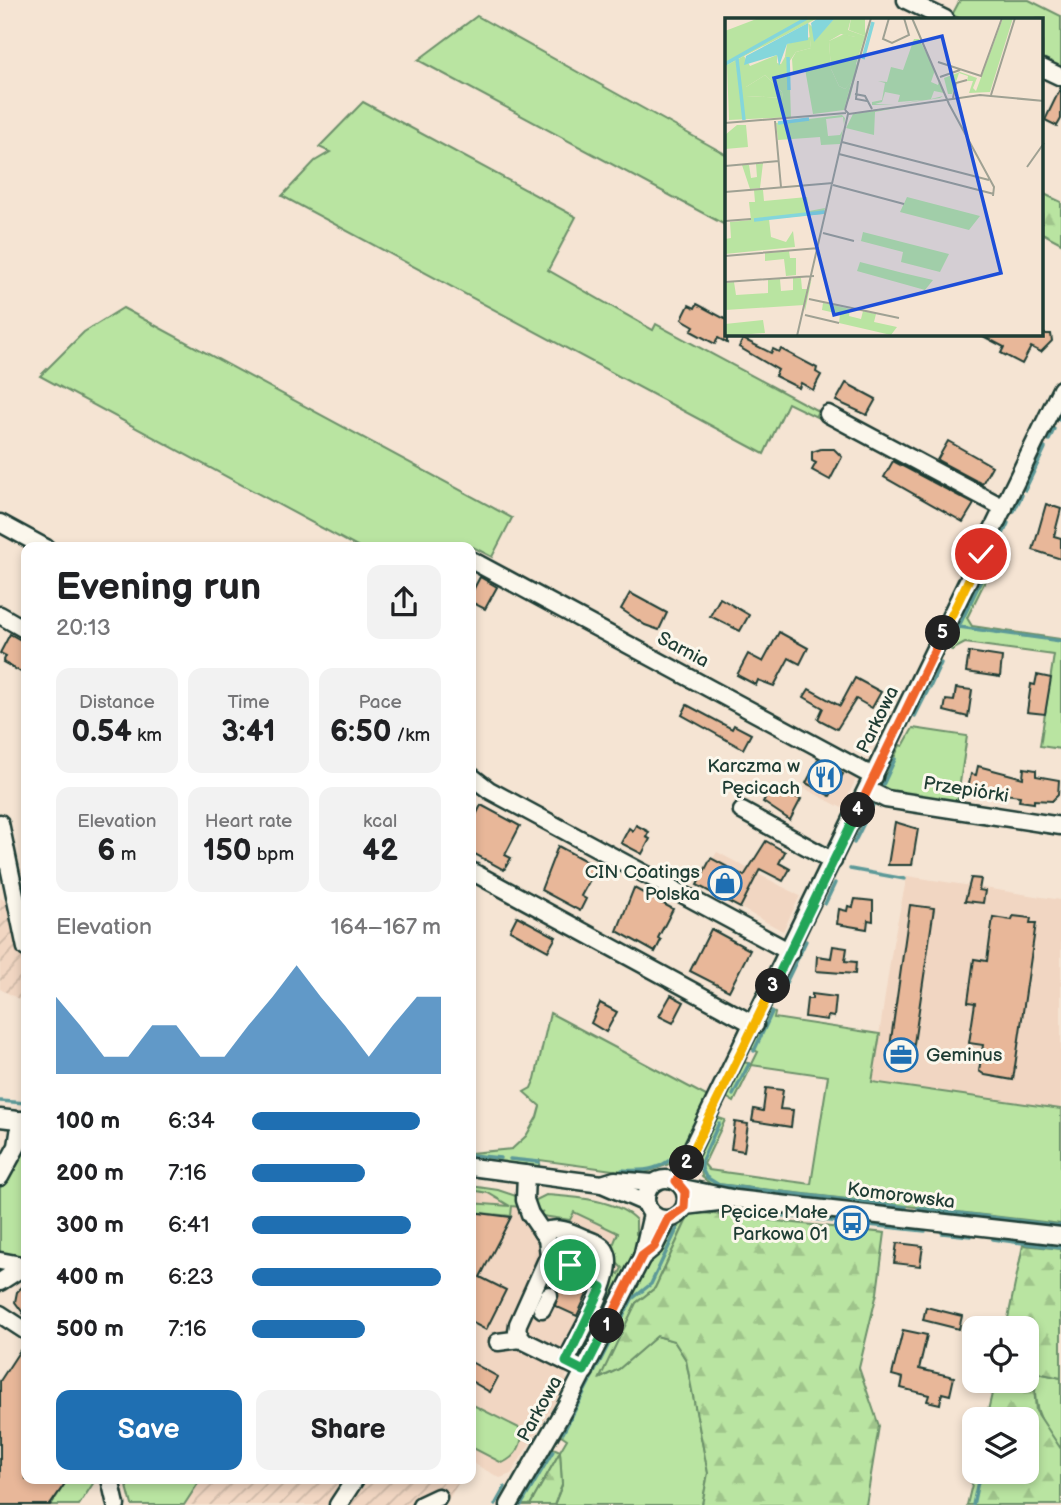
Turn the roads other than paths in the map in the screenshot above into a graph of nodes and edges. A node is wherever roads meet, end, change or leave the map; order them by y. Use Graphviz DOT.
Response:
graph roads {
  1 [pos="906,0"];
  2 [pos="943,18"];
  3 [pos="1044,69"];
  4 [pos="1061,77"];
  5 [pos="1061,389"];
  6 [pos="828,414"];
  7 [pos="1054,423"];
  8 [pos="1004,508"];
  9 [pos="0,523"];
  10 [pos="35,542"];
  11 [pos="476,563"];
  12 [pos="0,615"];
  13 [pos="21,627"];
  14 [pos="476,780"];
  15 [pos="871,784"];
  16 [pos="741,811"];
  17 [pos="0,823"];
  18 [pos="1061,826"];
  19 [pos="833,861"];
  20 [pos="476,874"];
  21 [pos="21,924"];
  22 [pos="790,952"];
  23 [pos="754,1025"];
  24 [pos="0,1118"];
  25 [pos="21,1120"];
  26 [pos="21,1131"];
  27 [pos="476,1168"];
  28 [pos="526,1174"];
  29 [pos="0,1177"];
  30 [pos="652,1183"];
  31 [pos="602,1184"];
  32 [pos="680,1185"];
  33 [pos="736,1199"];
  34 [pos="685,1206"];
  35 [pos="649,1208"];
  36 [pos="668,1219"];
  37 [pos="1061,1236"];
  38 [pos="573,1241"];
  39 [pos="642,1256"];
  40 [pos="0,1261"];
  41 [pos="21,1265"];
  42 [pos="21,1269"];
  43 [pos="575,1272"];
  44 [pos="0,1282"];
  45 [pos="0,1314"];
  46 [pos="21,1328"];
  47 [pos="521,1339"];
  48 [pos="498,1342"];
  49 [pos="566,1362"];
  50 [pos="584,1371"];
  51 [pos="111,1484"];
  52 [pos="352,1484"];
  53 [pos="438,1497"];
  54 [pos="116,1505"];
  55 [pos="338,1505"];
  56 [pos="421,1505"];
  57 [pos="509,1505"];
  1 -- 2 [label="street"];
  3 -- 4 [label="street"];
  5 -- 7 [label="street, Parkowa"];
  6 -- 8 [label="street"];
  7 -- 8 [label="street, Parkowa"];
  8 -- 15 [label="street, Parkowa"];
  9 -- 10 [label="street"];
  11 -- 15 [label="street, Sarnia"];
  12 -- 13 [label="street"];
  14 -- 22 [label="street"];
  15 -- 18 [label="street, Przepiórki"];
  15 -- 19 [label="street, Parkowa"];
  16 -- 19 [label="street"];
  17 -- 21 [label="street"];
  19 -- 22 [label="street, Parkowa"];
  20 -- 23 [label="street"];
  22 -- 23 [label="street, Parkowa"];
  23 -- 32 [label="street, Parkowa"];
  24 -- 25 [label="street"];
  26 -- 29 [label="street"];
  27 -- 28 [label="street"];
  28 -- 31 [label="street"];
  28 -- 38 [label="street"];
  30 -- 31 [label="street"];
  30 -- 32 [label="street"];
  30 -- 35 [label="street"];
  31 -- 35 [label="street"];
  32 -- 33 [label="street, Komorowska"];
  32 -- 34 [label="street"];
  33 -- 34 [label="street, Komorowska"];
  33 -- 37 [label="street, Komorowska"];
  34 -- 36 [label="street"];
  35 -- 36 [label="street"];
  35 -- 39 [label="street, Parkowa"];
  36 -- 39 [label="street, Parkowa"];
  38 -- 43 [label="street"];
  38 -- 43 [label="street"];
  39 -- 50 [label="street, Parkowa"];
  40 -- 41 [label="street"];
  42 -- 44 [label="street"];
  43 -- 47 [label="street"];
  43 -- 49 [label="street"];
  45 -- 46 [label="street"];
  47 -- 48 [label="street"];
  47 -- 49 [label="street"];
  49 -- 50 [label="street"];
  50 -- 57 [label="street, Parkowa"];
  51 -- 54 [label="street"];
  52 -- 55 [label="street"];
  53 -- 56 [label="street"];
}
